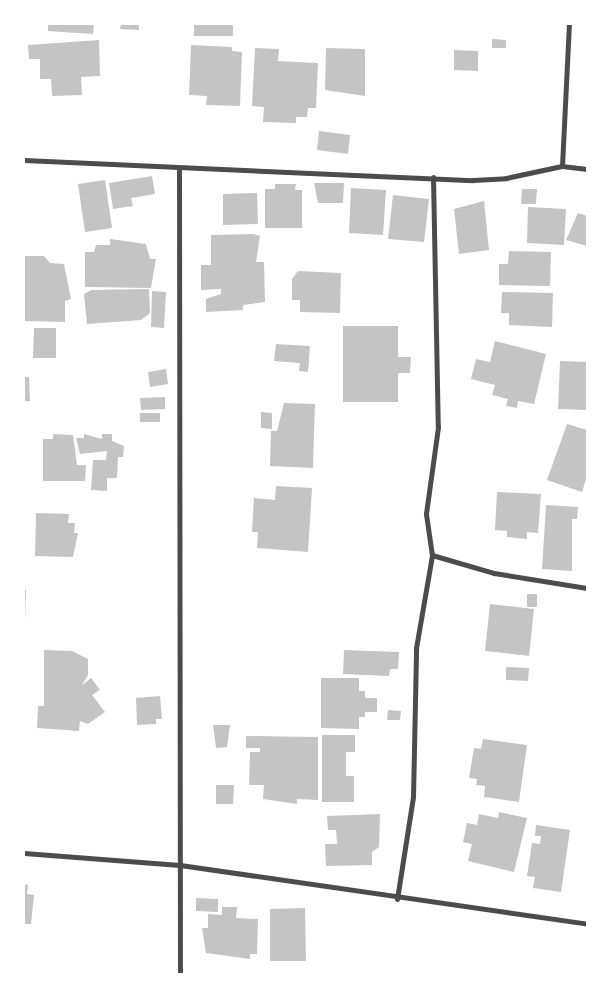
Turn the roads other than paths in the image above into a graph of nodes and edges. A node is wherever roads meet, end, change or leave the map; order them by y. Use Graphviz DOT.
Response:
graph roads {
  1 [pos="569,24"];
  2 [pos="24,160"];
  3 [pos="562,166"];
  4 [pos="179,168"];
  5 [pos="587,169"];
  6 [pos="433,177"];
  7 [pos="432,555"];
  8 [pos="587,588"];
  9 [pos="24,853"];
  10 [pos="180,864"];
  11 [pos="397,899"];
  12 [pos="587,924"];
  13 [pos="180,974"];
  1 -- 3 [label="street"];
  2 -- 4 [label="street"];
  3 -- 5 [label="street"];
  3 -- 6 [label="street"];
  4 -- 6 [label="street"];
  4 -- 10 [label="street"];
  6 -- 7 [label="street"];
  7 -- 8 [label="street"];
  7 -- 11 [label="street"];
  9 -- 10 [label="street"];
  10 -- 11 [label="street"];
  10 -- 13 [label="street"];
  11 -- 12 [label="street"];
}
